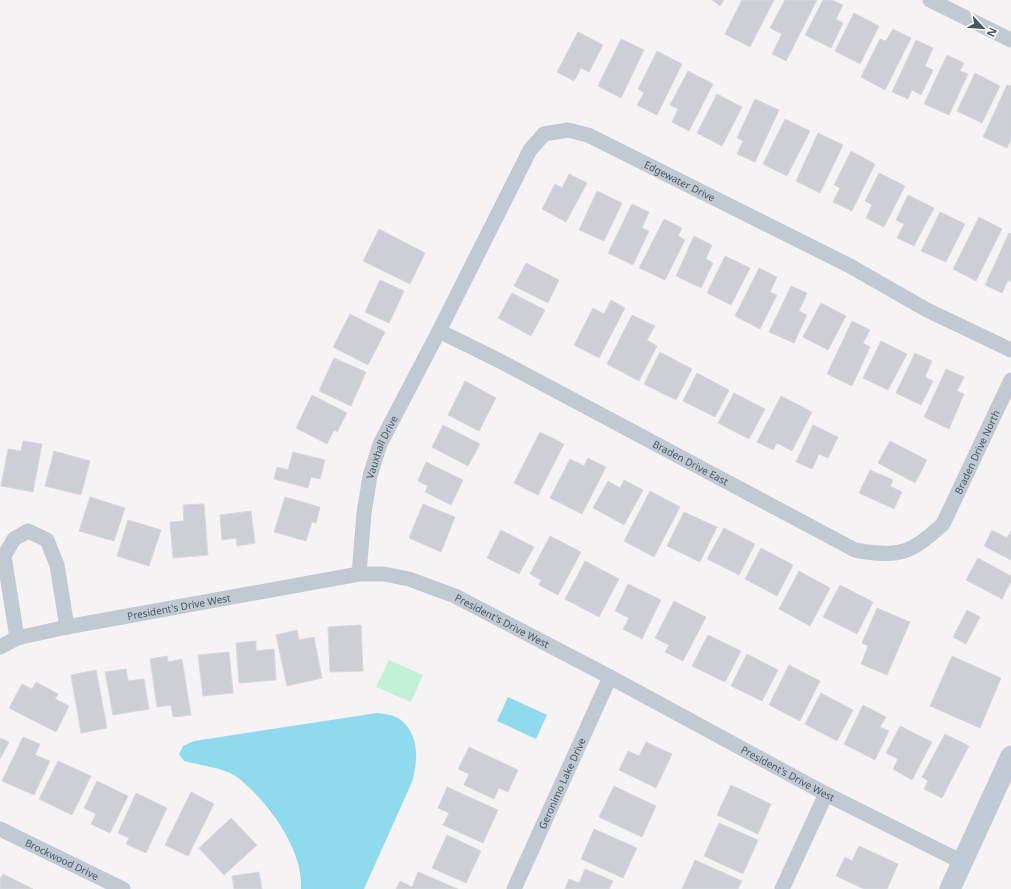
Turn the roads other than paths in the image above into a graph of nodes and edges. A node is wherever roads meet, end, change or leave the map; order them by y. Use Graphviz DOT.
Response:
graph roads {
  1 [pos="930,0"];
  2 [pos="1011,40"];
  3 [pos="439,331"];
  4 [pos="1011,350"];
  5 [pos="1011,380"];
  6 [pos="943,524"];
  7 [pos="359,574"];
  8 [pos="68,627"];
  9 [pos="17,638"];
  10 [pos="0,647"];
  11 [pos="610,677"];
  12 [pos="1011,756"];
  13 [pos="826,794"];
  14 [pos="0,830"];
  15 [pos="962,862"];
  16 [pos="123,889"];
  17 [pos="514,889"];
  18 [pos="782,889"];
  19 [pos="950,889"];
  1 -- 2 [label="street"];
  3 -- 4 [label="street, Edgewater Drive"];
  3 -- 6 [label="street, Braden Drive East"];
  3 -- 7 [label="street, Vauxhall Drive"];
  5 -- 6 [label="street, Braden Drive North"];
  7 -- 8 [label="street, President's Drive West"];
  7 -- 11 [label="street, President's Drive West"];
  8 -- 9 [label="street, President's Drive West"];
  8 -- 9 [label="street"];
  9 -- 10 [label="street, President's Drive West"];
  11 -- 13 [label="street, President's Drive West"];
  11 -- 17 [label="street, Geronimo Lake Drive"];
  12 -- 15 [label="main road"];
  13 -- 15 [label="street, President's Drive West"];
  13 -- 18 [label="street"];
  14 -- 16 [label="street, Brockwood Drive"];
  15 -- 19 [label="main road"];
}
